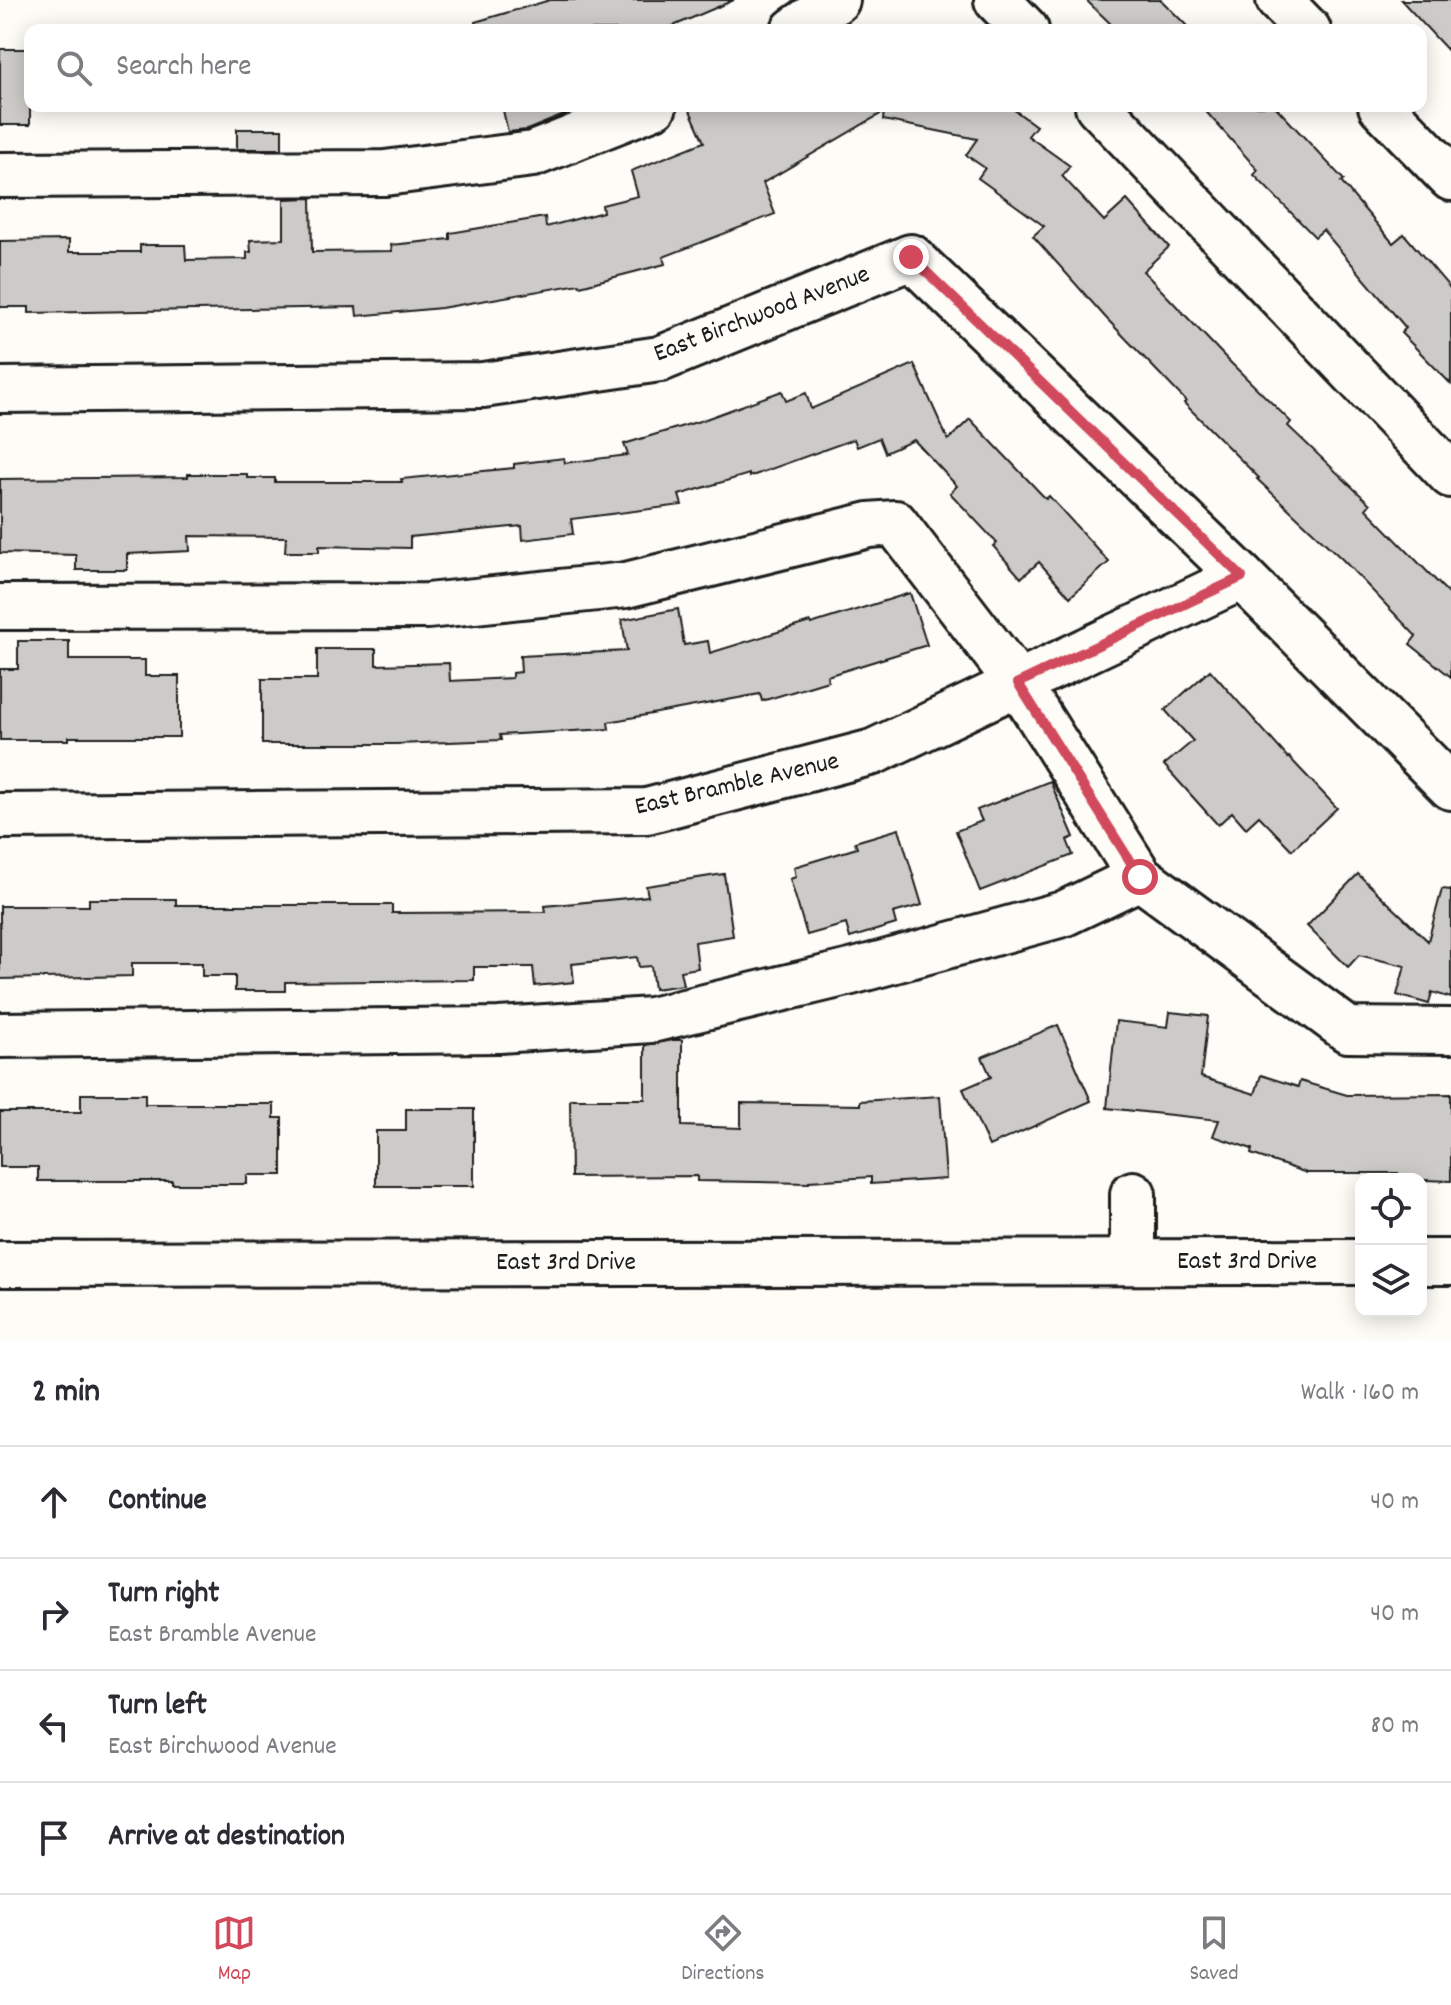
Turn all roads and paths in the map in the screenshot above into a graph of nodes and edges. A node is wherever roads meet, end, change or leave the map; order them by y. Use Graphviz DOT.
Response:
graph roads {
  1 [pos="837,0"];
  2 [pos="997,0"];
  3 [pos="1279,0"];
  4 [pos="803,24"];
  5 [pos="1020,24"];
  6 [pos="1302,24"];
  7 [pos="639,112"];
  8 [pos="1104,112"];
  9 [pos="1387,112"];
  10 [pos="0,175"];
  11 [pos="1451,178"];
  12 [pos="0,390"];
  13 [pos="1451,475"];
  14 [pos="1242,577"];
  15 [pos="0,607"];
  16 [pos="1018,683"];
  17 [pos="1451,787"];
  18 [pos="0,816"];
  19 [pos="1140,877"];
  20 [pos="1451,1031"];
  21 [pos="0,1035"];
  22 [pos="1133,1194"];
  23 [pos="1133,1262"];
  24 [pos="1355,1262"];
  25 [pos="1427,1262"];
  26 [pos="1451,1262"];
  27 [pos="0,1264"];
  1 -- 4 [label="street"];
  2 -- 5 [label="street"];
  3 -- 6 [label="street"];
  7 -- 10 [label="street"];
  8 -- 13 [label="street"];
  9 -- 11 [label="street"];
  12 -- 14 [label="street, East Birchwood Avenue"];
  14 -- 16 [label="street, East Bramble Avenue"];
  14 -- 17 [label="street, East Birchwood Avenue"];
  15 -- 16 [label="street"];
  16 -- 18 [label="street, East Bramble Avenue"];
  16 -- 19 [label="street"];
  19 -- 20 [label="street"];
  19 -- 21 [label="street"];
  22 -- 23 [label="street"];
  23 -- 24 [label="street, East 3rd Drive"];
  23 -- 27 [label="street, East 3rd Drive"];
  25 -- 26 [label="street"];
}
